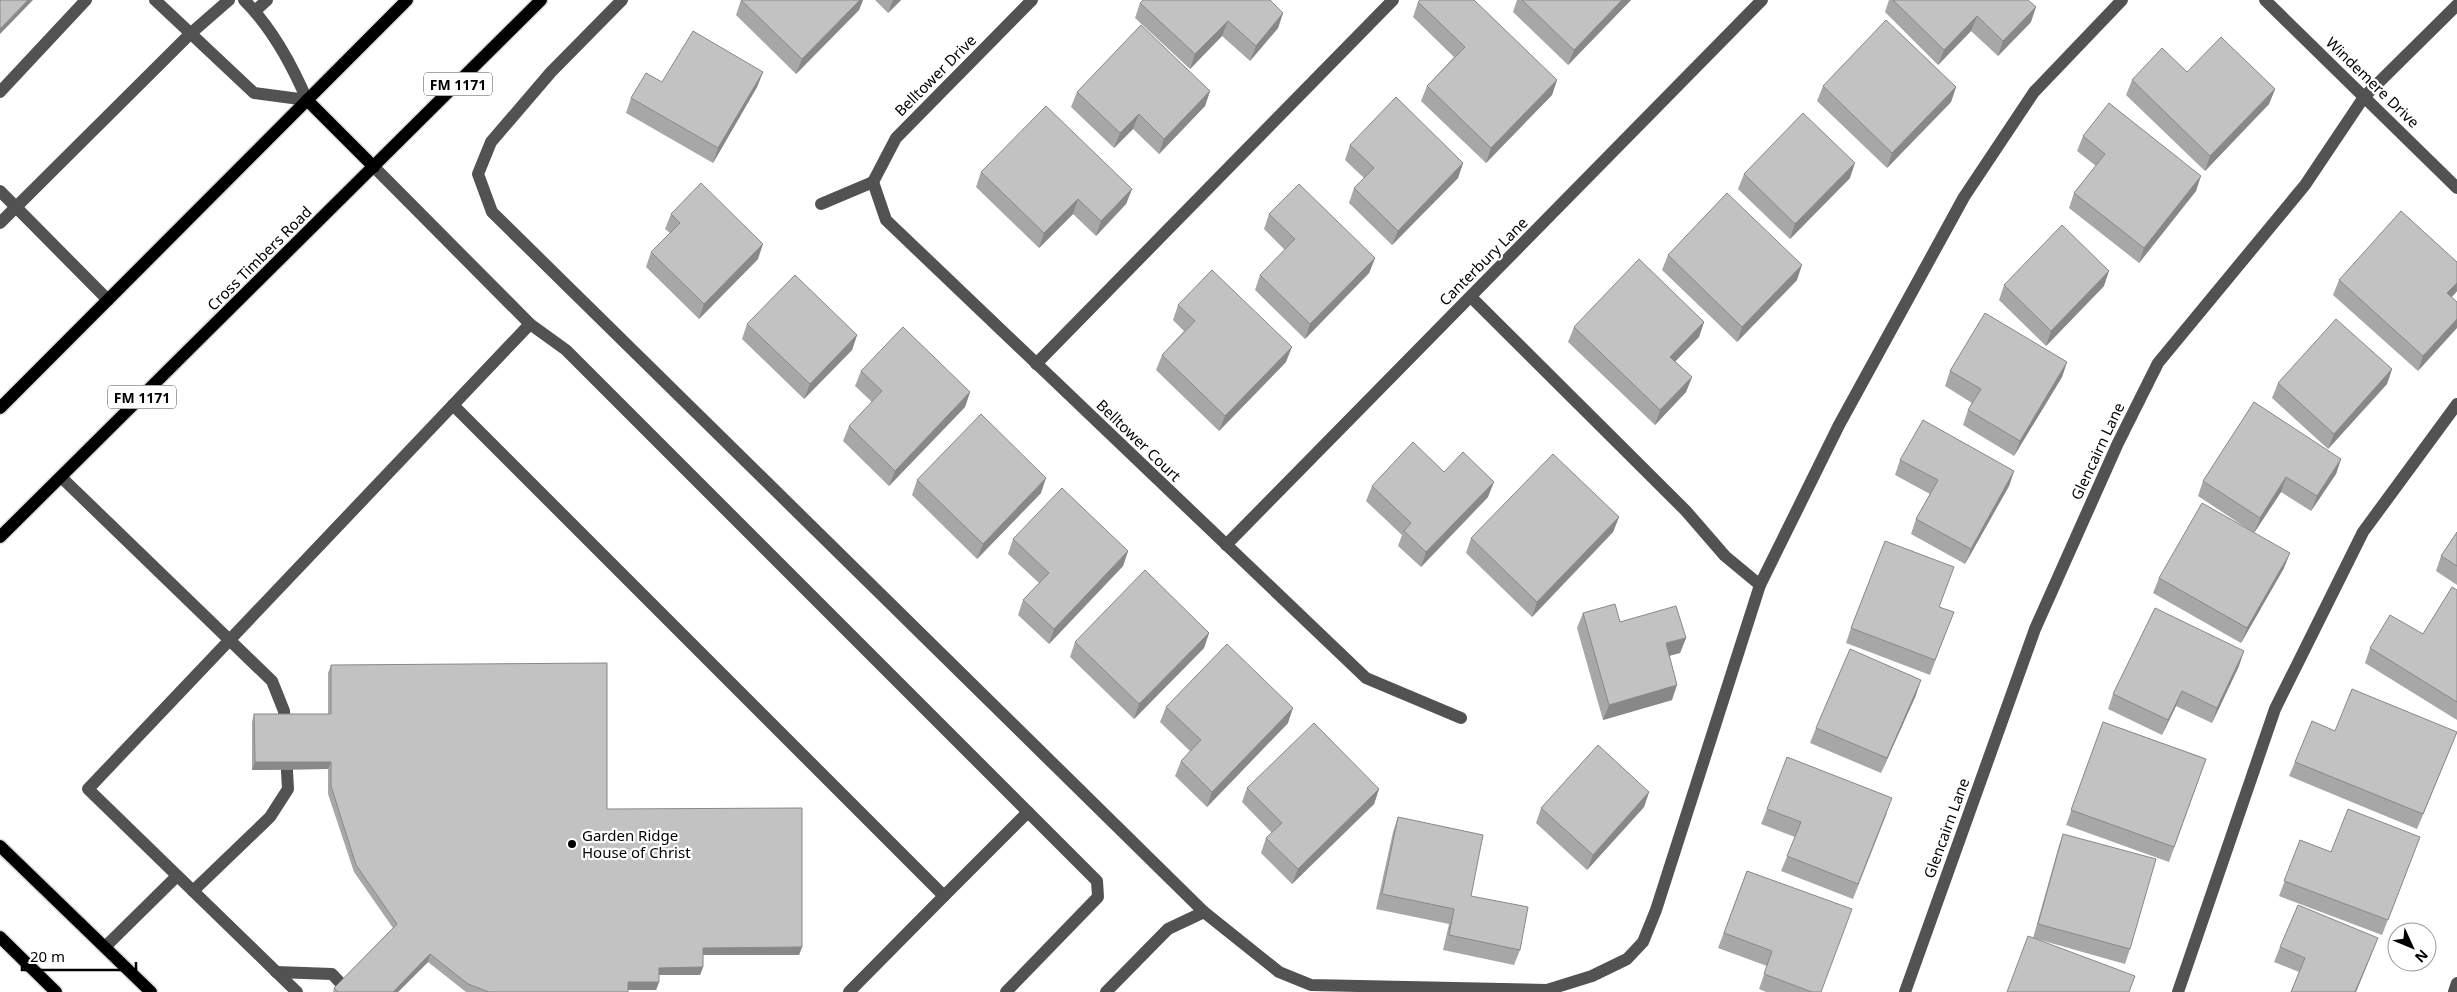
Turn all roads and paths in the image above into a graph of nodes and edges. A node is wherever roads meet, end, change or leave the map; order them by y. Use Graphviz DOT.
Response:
graph roads {
  1 [pos="86,0"];
  2 [pos="156,0"];
  3 [pos="229,0"];
  4 [pos="244,0"];
  5 [pos="267,0"];
  6 [pos="407,0"];
  7 [pos="541,0"];
  8 [pos="622,0"];
  9 [pos="1032,0"];
  10 [pos="1393,0"];
  11 [pos="1762,0"];
  12 [pos="2122,0"];
  13 [pos="2265,0"];
  14 [pos="2457,5"];
  15 [pos="255,12"];
  16 [pos="190,34"];
  17 [pos="0,92"];
  18 [pos="2364,97"];
  19 [pos="307,100"];
  20 [pos="374,167"];
  21 [pos="873,182"];
  22 [pos="2457,188"];
  23 [pos="0,191"];
  24 [pos="821,204"];
  25 [pos="15,206"];
  26 [pos="0,223"];
  27 [pos="1471,297"];
  28 [pos="108,300"];
  29 [pos="530,324"];
  30 [pos="1036,364"];
  31 [pos="2457,404"];
  32 [pos="453,405"];
  33 [pos="0,408"];
  34 [pos="61,477"];
  35 [pos="0,537"];
  36 [pos="1226,545"];
  37 [pos="1760,585"];
  38 [pos="230,640"];
  39 [pos="1461,718"];
  40 [pos="1028,812"];
  41 [pos="0,846"];
  42 [pos="177,876"];
  43 [pos="193,891"];
  44 [pos="944,896"];
  45 [pos="1204,912"];
  46 [pos="0,937"];
  47 [pos="104,947"];
  48 [pos="276,972"];
  49 [pos="2457,983"];
  50 [pos="56,992"];
  51 [pos="151,992"];
  52 [pos="297,992"];
  53 [pos="349,992"];
  54 [pos="849,992"];
  55 [pos="1006,992"];
  56 [pos="1106,992"];
  57 [pos="1904,992"];
  58 [pos="2178,992"];
  59 [pos="2454,992"];
  1 -- 17 [label="street"];
  2 -- 16 [label="street"];
  3 -- 16 [label="street"];
  4 -- 15 [label="street"];
  5 -- 15 [label="street"];
  6 -- 19 [label="main road"];
  7 -- 20 [label="main road, Cross Timbers Road / FM 1171"];
  8 -- 45 [label="street"];
  9 -- 21 [label="street, Belltower Drive"];
  10 -- 30 [label="street"];
  11 -- 27 [label="street, Canterbury Lane"];
  12 -- 37 [label="street"];
  13 -- 18 [label="street, Windemere Drive"];
  14 -- 18 [label="street, Glencairn Lane"];
  15 -- 19 [label="street"];
  16 -- 19 [label="street"];
  16 -- 25 [label="street"];
  18 -- 22 [label="street, Windemere Drive"];
  18 -- 57 [label="street, Glencairn Lane"];
  19 -- 20 [label="main road"];
  19 -- 28 [label="main road"];
  20 -- 29 [label="street"];
  20 -- 34 [label="main road, Cross Timbers Road / FM 1171"];
  21 -- 24 [label="street"];
  21 -- 30 [label="street, Belltower Court"];
  23 -- 25 [label="street"];
  25 -- 26 [label="street"];
  25 -- 28 [label="street"];
  27 -- 36 [label="street, Canterbury Lane"];
  27 -- 37 [label="street"];
  28 -- 33 [label="main road"];
  29 -- 32 [label="street"];
  29 -- 40 [label="street"];
  30 -- 36 [label="street, Belltower Court"];
  31 -- 58 [label="street"];
  32 -- 38 [label="street"];
  32 -- 44 [label="street"];
  34 -- 35 [label="main road, Cross Timbers Road / FM 1171"];
  34 -- 38 [label="street"];
  36 -- 39 [label="street, Belltower Court"];
  37 -- 45 [label="street"];
  38 -- 42 [label="street"];
  38 -- 43 [label="street"];
  40 -- 44 [label="street"];
  40 -- 55 [label="street"];
  41 -- 47 [label="main road"];
  42 -- 43 [label="street"];
  42 -- 47 [label="street"];
  43 -- 48 [label="street"];
  44 -- 54 [label="street"];
  45 -- 56 [label="street"];
  46 -- 50 [label="main road"];
  47 -- 51 [label="main road"];
  48 -- 52 [label="street"];
  48 -- 53 [label="street"];
  49 -- 59 [label="street"];
}
